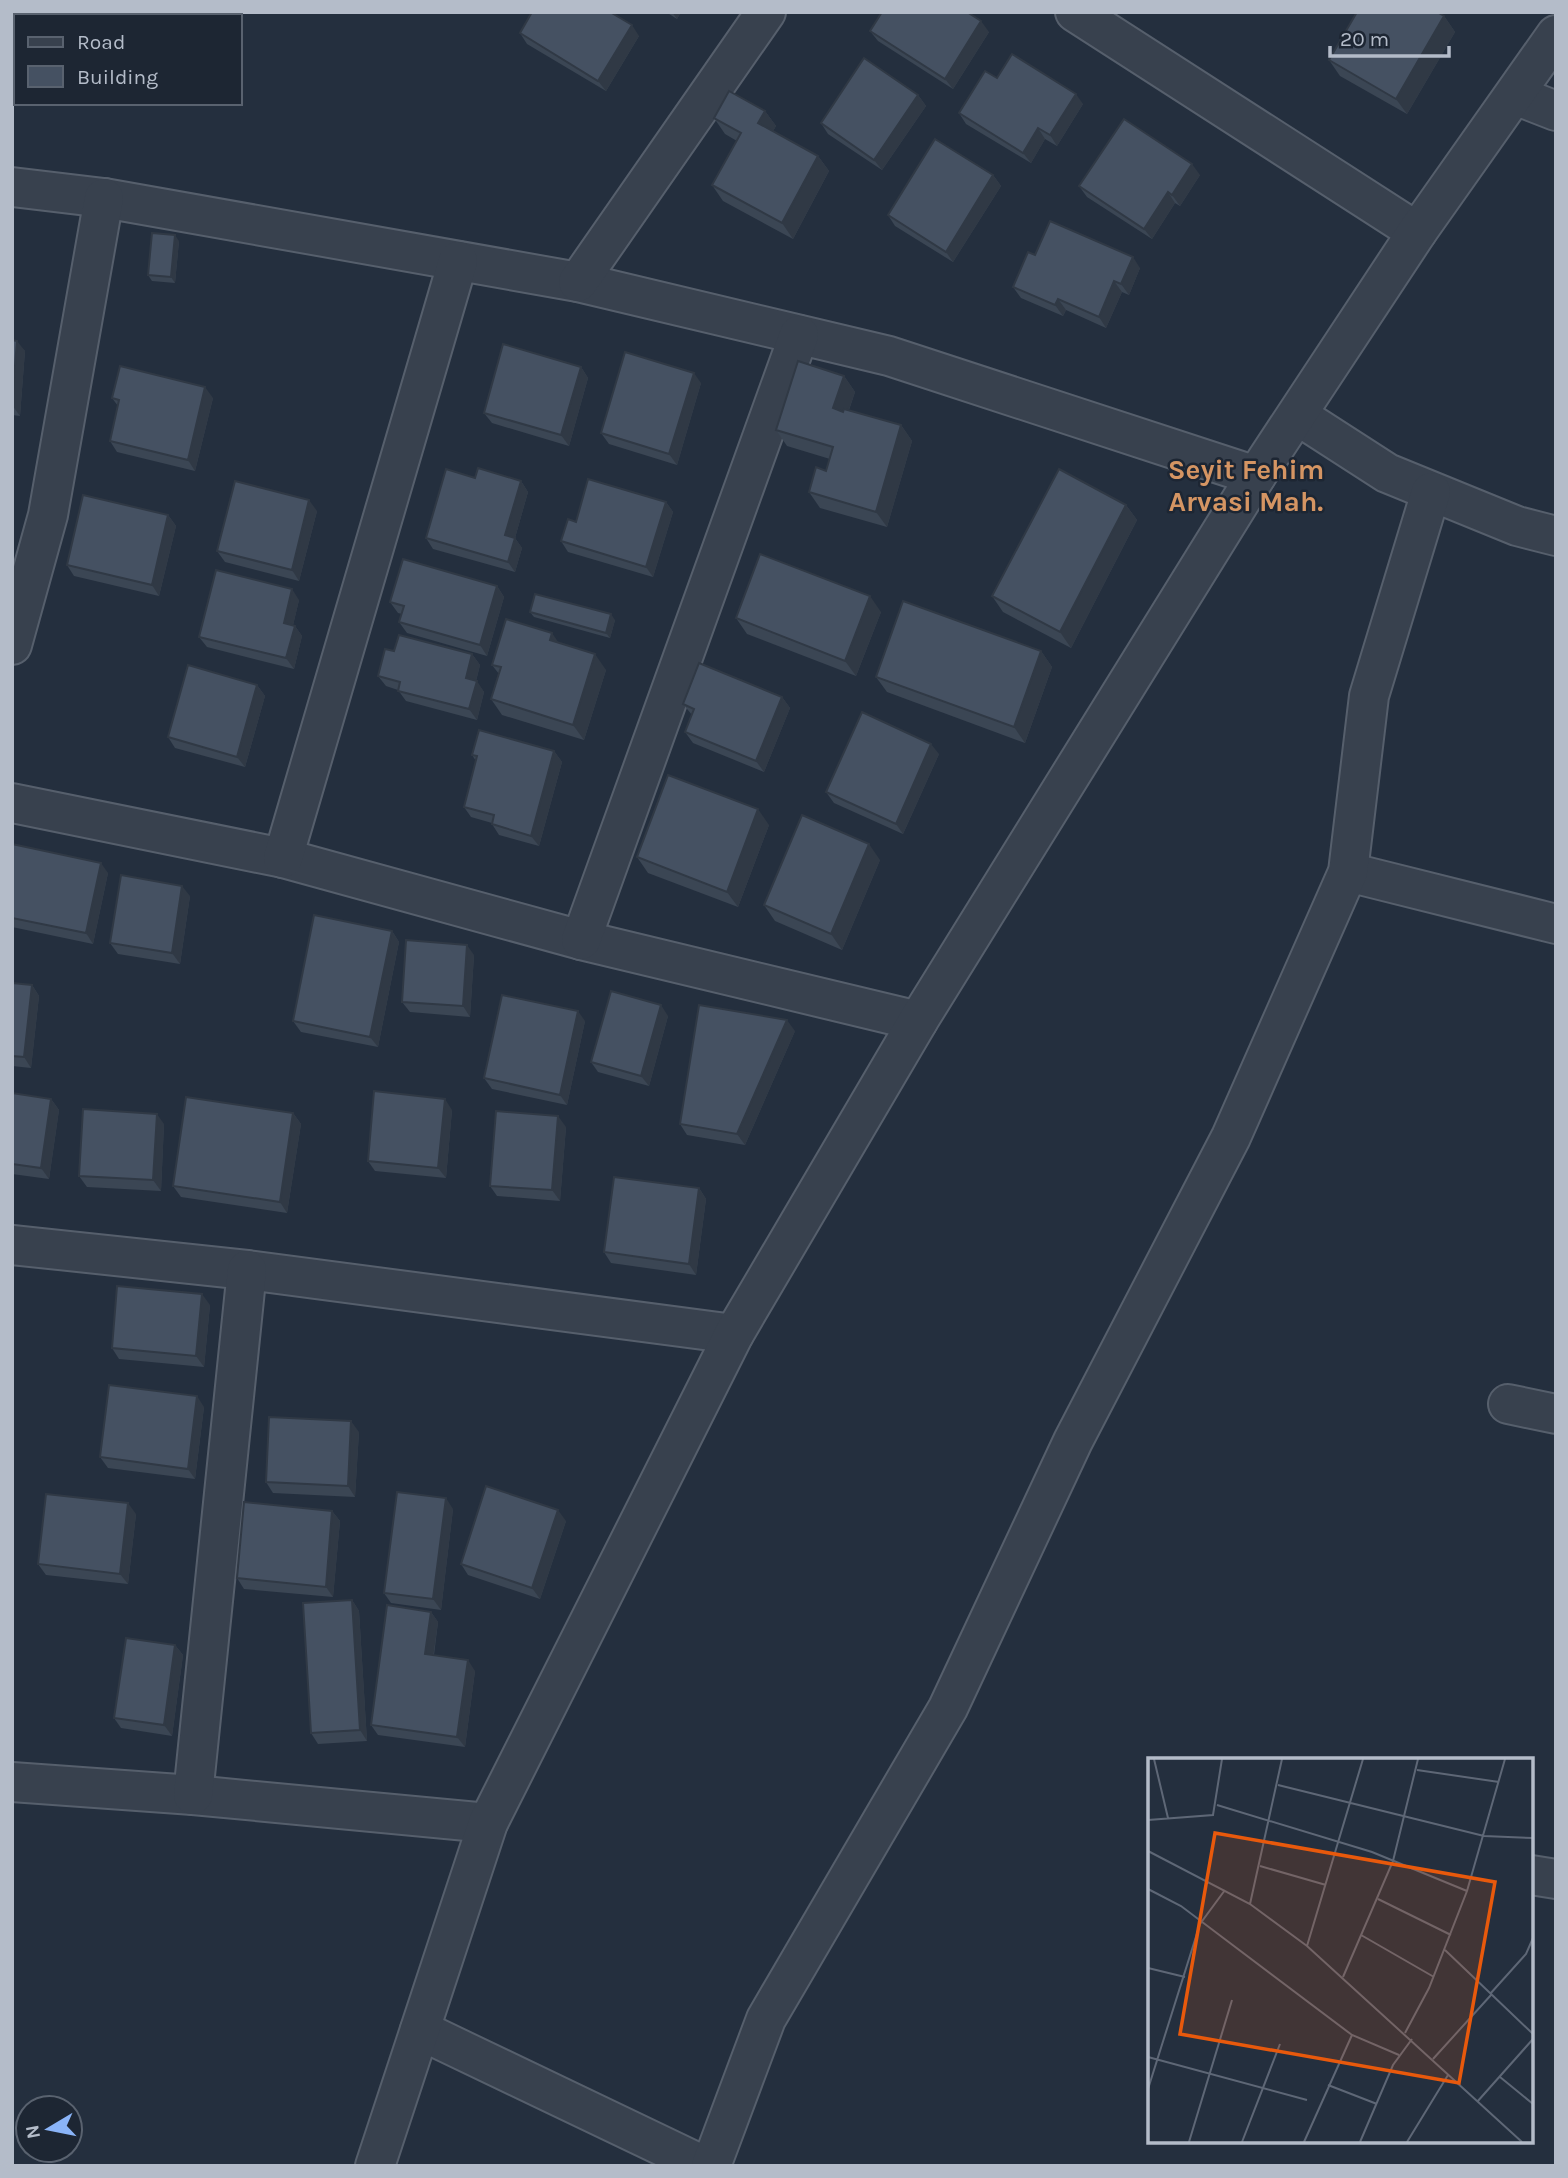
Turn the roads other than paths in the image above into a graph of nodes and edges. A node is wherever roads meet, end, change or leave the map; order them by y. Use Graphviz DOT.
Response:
graph roads {
  1 [pos="766,12"];
  2 [pos="1075,12"];
  3 [pos="1556,35"];
  4 [pos="1515,95"];
  5 [pos="1556,111"];
  6 [pos="12,187"];
  7 [pos="104,198"];
  8 [pos="1417,232"];
  9 [pos="458,261"];
  10 [pos="578,282"];
  11 [pos="799,335"];
  12 [pos="1297,415"];
  13 [pos="1256,476"];
  14 [pos="1431,492"];
  15 [pos="1556,536"];
  16 [pos="12,645"];
  17 [pos="12,803"];
  18 [pos="283,858"];
  19 [pos="1348,872"];
  20 [pos="1556,924"];
  21 [pos="581,940"];
  22 [pos="918,1021"];
  23 [pos="12,1245"];
  24 [pos="247,1270"];
  25 [pos="734,1334"];
  26 [pos="1508,1404"];
  27 [pos="1556,1414"];
  28 [pos="12,1783"];
  29 [pos="194,1795"];
  30 [pos="488,1823"];
  31 [pos="1533,1875"];
  32 [pos="1556,1879"];
  33 [pos="420,2030"];
  34 [pos="375,2166"];
  35 [pos="704,2166"];
  36 [pos="710,2166"];
  1 -- 10 [label="street"];
  2 -- 8 [label="street"];
  3 -- 4 [label="street"];
  4 -- 5 [label="street"];
  4 -- 8 [label="street"];
  6 -- 7 [label="street"];
  7 -- 9 [label="street"];
  7 -- 16 [label="street"];
  8 -- 12 [label="street"];
  9 -- 10 [label="street"];
  9 -- 18 [label="street"];
  10 -- 11 [label="street"];
  11 -- 13 [label="street"];
  11 -- 21 [label="street"];
  12 -- 13 [label="street"];
  12 -- 14 [label="street"];
  13 -- 22 [label="street"];
  14 -- 15 [label="street"];
  14 -- 19 [label="street"];
  17 -- 18 [label="street"];
  18 -- 21 [label="street"];
  19 -- 20 [label="street"];
  19 -- 36 [label="street"];
  21 -- 22 [label="street"];
  22 -- 25 [label="street"];
  23 -- 24 [label="street"];
  24 -- 25 [label="street"];
  24 -- 29 [label="street"];
  25 -- 30 [label="street"];
  26 -- 27 [label="street"];
  28 -- 29 [label="street"];
  29 -- 30 [label="street"];
  30 -- 33 [label="street"];
  31 -- 32 [label="street"];
  33 -- 34 [label="street"];
  33 -- 35 [label="street"];
}
